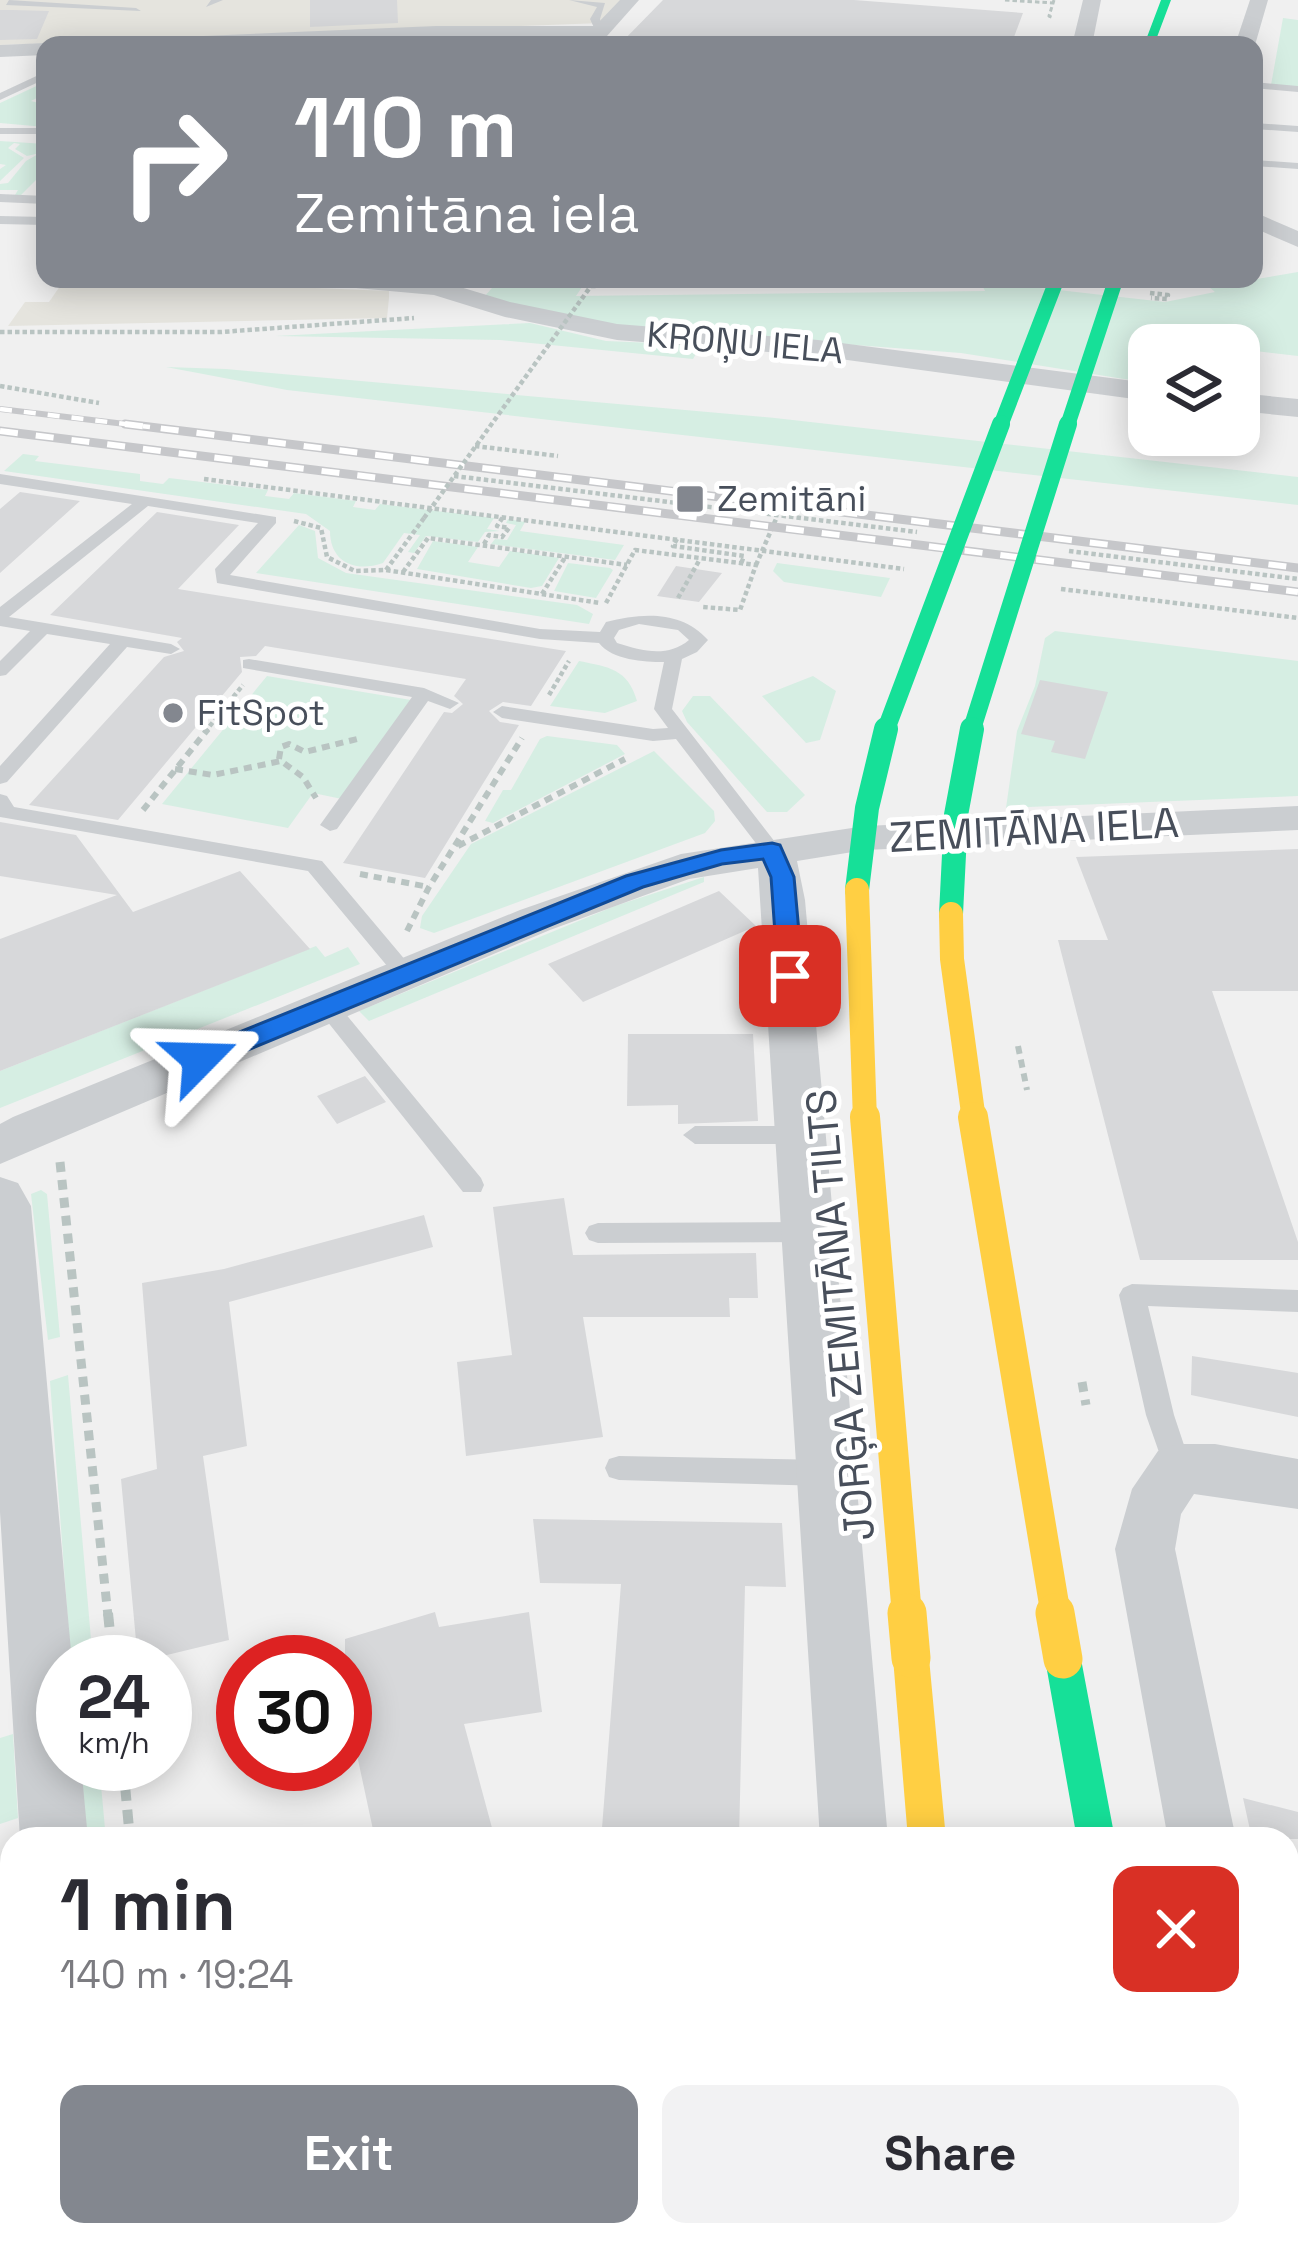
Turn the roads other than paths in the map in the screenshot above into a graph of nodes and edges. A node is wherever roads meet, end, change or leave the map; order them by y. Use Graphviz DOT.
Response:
graph roads {
  1 [pos="574,0"];
  2 [pos="630,0"];
  3 [pos="1092,0"];
  4 [pos="1166,0"];
  5 [pos="1259,0"];
  6 [pos="9,3"];
  7 [pos="107,9"];
  8 [pos="136,11"];
  9 [pos="88,19"];
  10 [pos="256,36"];
  11 [pos="389,36"];
  12 [pos="594,36"];
  13 [pos="597,36"];
  14 [pos="1084,36"];
  15 [pos="1152,36"];
  16 [pos="1248,36"];
  17 [pos="36,49"];
  18 [pos="0,51"];
  19 [pos="36,51"];
  20 [pos="36,78"];
  21 [pos="1263,86"];
  22 [pos="3,88"];
  23 [pos="1298,89"];
  24 [pos="1263,127"];
  25 [pos="1298,129"];
  26 [pos="0,131"];
  27 [pos="36,131"];
  28 [pos="1263,164"];
  29 [pos="1298,166"];
  30 [pos="0,198"];
  31 [pos="36,200"];
  32 [pos="0,220"];
  33 [pos="36,221"];
  34 [pos="452,288"];
  35 [pos="1054,288"];
  36 [pos="1113,288"];
  37 [pos="1128,389"];
  38 [pos="1260,404"];
  39 [pos="1298,408"];
  40 [pos="0,479"];
  41 [pos="145,501"];
  42 [pos="0,618"];
  43 [pos="43,628"];
  44 [pos="605,638"];
  45 [pos="123,641"];
  46 [pos="171,649"];
  47 [pos="674,656"];
  48 [pos="254,665"];
  49 [pos="0,670"];
  50 [pos="424,694"];
  51 [pos="450,703"];
  52 [pos="502,712"];
  53 [pos="677,733"];
  54 [pos="0,778"];
  55 [pos="3,806"];
  56 [pos="1298,818"];
  57 [pos="330,825"];
  58 [pos="772,850"];
  59 [pos="407,956"];
  60 [pos="327,1006"];
  61 [pos="695,1135"];
  62 [pos="803,1135"];
  63 [pos="0,1147"];
  64 [pos="472,1185"];
  65 [pos="0,1196"];
  66 [pos="811,1232"];
  67 [pos="598,1233"];
  68 [pos="1298,1301"];
  69 [pos="8,1341"];
  70 [pos="619,1468"];
  71 [pos="1178,1469"];
  72 [pos="827,1473"];
  73 [pos="1298,1484"];
  74 [pos="53,1827"];
  75 [pos="853,1827"];
  76 [pos="926,1827"];
  77 [pos="1094,1827"];
  78 [pos="1200,1827"];
  1 -- 12 [label="lane"];
  2 -- 13 [label="street"];
  3 -- 14 [label="street"];
  4 -- 15 [label="main road"];
  5 -- 16 [label="street"];
  6 -- 7 [label="lane"];
  7 -- 8 [label="lane"];
  7 -- 9 [label="lane"];
  10 -- 11 [label="street"];
  17 -- 18 [label="street"];
  19 -- 22 [label="street"];
  20 -- 22 [label="lane"];
  21 -- 23 [label="lane"];
  24 -- 25 [label="lane"];
  26 -- 27 [label="lane"];
  28 -- 29 [label="lane"];
  30 -- 31 [label="lane"];
  32 -- 33 [label="lane"];
  34 -- 37 [label="street, KROŅU IELA"];
  35 -- 76 [label="main road, JORĢA ZEMITĀNA TILTS, bridge"];
  36 -- 77 [label="main road, bridge"];
  38 -- 39 [label="street"];
  40 -- 41 [label="lane"];
  41 -- 42 [label="lane"];
  41 -- 44 [label="lane"];
  42 -- 43 [label="lane"];
  43 -- 45 [label="lane"];
  43 -- 49 [label="lane"];
  44 -- 47 [label="lane"];
  44 -- 47 [label="lane"];
  45 -- 46 [label="lane"];
  45 -- 54 [label="lane"];
  47 -- 53 [label="lane"];
  48 -- 50 [label="lane"];
  50 -- 51 [label="lane"];
  50 -- 57 [label="lane"];
  52 -- 53 [label="lane"];
  53 -- 58 [label="lane"];
  55 -- 59 [label="lane"];
  56 -- 58 [label="street, ZEMITĀNA IELA"];
  58 -- 59 [label="street, ZEMITĀNA IELA"];
  58 -- 62 [label="street"];
  59 -- 60 [label="street, ZEMITĀNA IELA"];
  60 -- 63 [label="street, ZEMITĀNA IELA"];
  60 -- 64 [label="lane"];
  61 -- 62 [label="lane"];
  62 -- 66 [label="street"];
  65 -- 69 [label="street"];
  66 -- 67 [label="lane"];
  66 -- 72 [label="street"];
  68 -- 71 [label="lane"];
  69 -- 74 [label="street"];
  70 -- 72 [label="lane"];
  71 -- 73 [label="street"];
  71 -- 78 [label="street"];
  72 -- 75 [label="street"];
}
